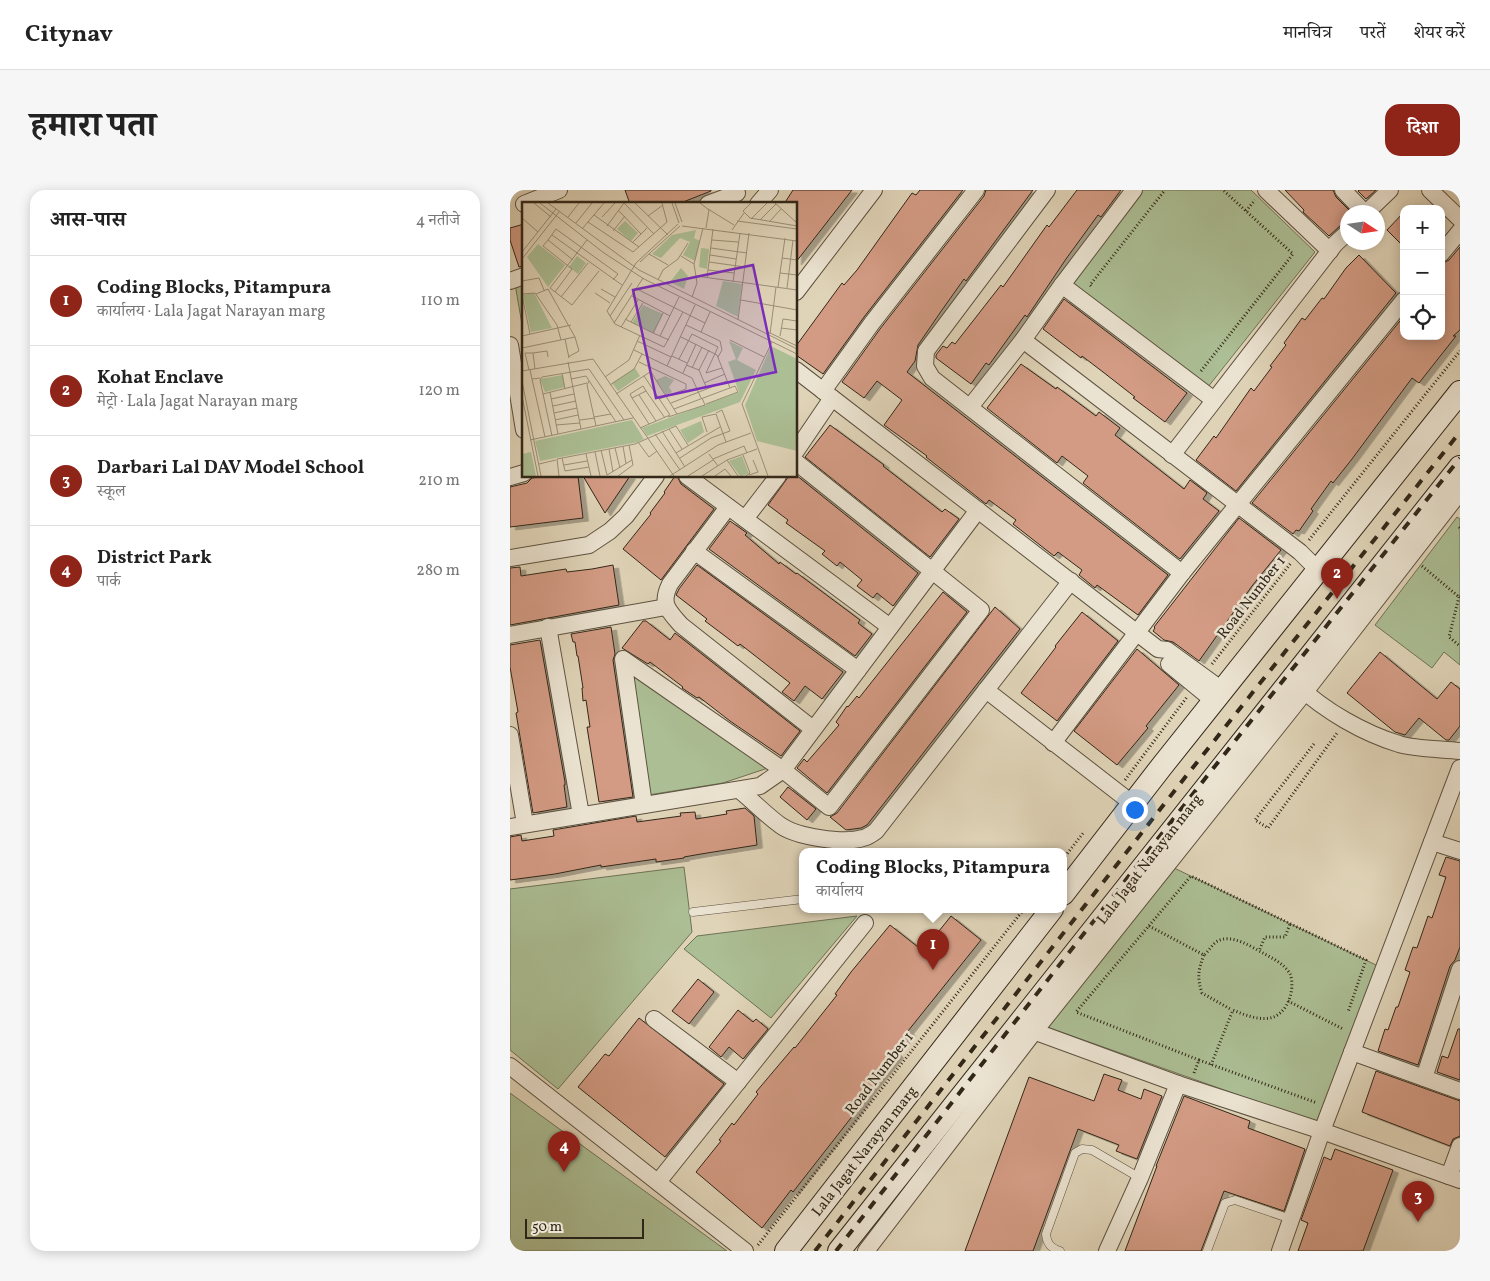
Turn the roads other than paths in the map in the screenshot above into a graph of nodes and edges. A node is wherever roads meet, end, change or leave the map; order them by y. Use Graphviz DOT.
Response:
graph roads {
  1 [pos="559,190"];
  2 [pos="770,190"];
  3 [pos="874,190"];
  4 [pos="976,190"];
  5 [pos="1047,190"];
  6 [pos="1134,190"];
  7 [pos="1266,190"];
  8 [pos="1343,190"];
  9 [pos="1390,190"];
  10 [pos="1430,190"];
  11 [pos="738,195"];
  12 [pos="529,202"];
  13 [pos="715,202"];
  14 [pos="760,202"];
  15 [pos="522,205"];
  16 [pos="1359,205"];
  17 [pos="1374,205"];
  18 [pos="510,209"];
  19 [pos="1460,219"];
  20 [pos="1460,231"];
  21 [pos="1340,240"];
  22 [pos="1444,250"];
  23 [pos="1330,251"];
  24 [pos="522,277"];
  25 [pos="510,281"];
  26 [pos="1062,285"];
  27 [pos="798,289"];
  28 [pos="1400,305"];
  29 [pos="1023,340"];
  30 [pos="510,345"];
  31 [pos="798,372"];
  32 [pos="1460,392"];
  33 [pos="828,394"];
  34 [pos="1214,400"];
  35 [pos="970,408"];
  36 [pos="522,418"];
  37 [pos="798,447"];
  38 [pos="1172,455"];
  39 [pos="798,464"];
  40 [pos="1460,468"];
  41 [pos="654,478"];
  42 [pos="690,478"];
  43 [pos="776,478"];
  44 [pos="1460,492"];
  45 [pos="1238,505"];
  46 [pos="728,507"];
  47 [pos="978,510"];
  48 [pos="745,519"];
  49 [pos="694,551"];
  50 [pos="510,558"];
  51 [pos="933,570"];
  52 [pos="1318,570"];
  53 [pos="1182,573"];
  54 [pos="1071,581"];
  55 [pos="666,607"];
  56 [pos="548,626"];
  57 [pos="890,627"];
  58 [pos="510,634"];
  59 [pos="1138,634"];
  60 [pos="858,670"];
  61 [pos="1298,685"];
  62 [pos="986,690"];
  63 [pos="1218,696"];
  64 [pos="813,729"];
  65 [pos="510,735"];
  66 [pos="1053,743"];
  67 [pos="1460,751"];
  68 [pos="1460,768"];
  69 [pos="783,770"];
  70 [pos="739,790"];
  71 [pos="1125,797"];
  72 [pos="644,805"];
  73 [pos="581,815"];
  74 [pos="517,826"];
  75 [pos="1432,842"];
  76 [pos="1460,851"];
  77 [pos="1071,869"];
  78 [pos="1067,882"];
  79 [pos="799,899"];
  80 [pos="693,912"];
  81 [pos="1049,913"];
  82 [pos="865,923"];
  83 [pos="1460,969"];
  84 [pos="654,1018"];
  85 [pos="1026,1029"];
  86 [pos="1352,1052"];
  87 [pos="510,1066"];
  88 [pos="1424,1078"];
  89 [pos="738,1082"];
  90 [pos="1182,1085"];
  91 [pos="1460,1091"];
  92 [pos="1322,1131"];
  93 [pos="1460,1146"];
  94 [pos="1140,1178"];
  95 [pos="1455,1178"];
  96 [pos="658,1182"];
  97 [pos="1292,1219"];
  98 [pos="745,1251"];
  99 [pos="786,1251"];
  100 [pos="839,1251"];
  101 [pos="866,1251"];
  102 [pos="1060,1251"];
  103 [pos="1107,1251"];
  104 [pos="1207,1251"];
  105 [pos="1280,1251"];
  1 -- 12 [label="street"];
  2 -- 14 [label="street"];
  3 -- 27 [label="street"];
  4 -- 33 [label="street"];
  5 -- 35 [label="street"];
  6 -- 26 [label="street"];
  7 -- 23 [label="street"];
  8 -- 16 [label="street"];
  9 -- 17 [label="street"];
  10 -- 19 [label="street"];
  11 -- 13 [label="street"];
  15 -- 18 [label="street"];
  20 -- 22 [label="street"];
  21 -- 23 [label="street"];
  23 -- 34 [label="street"];
  24 -- 25 [label="street"];
  26 -- 29 [label="street"];
  26 -- 34 [label="street"];
  28 -- 45 [label="street"];
  29 -- 35 [label="street"];
  29 -- 38 [label="street"];
  30 -- 36 [label="street"];
  31 -- 33 [label="street"];
  32 -- 52 [label="main road"];
  33 -- 37 [label="street"];
  33 -- 47 [label="street"];
  34 -- 38 [label="street"];
  35 -- 53 [label="street"];
  38 -- 45 [label="street"];
  39 -- 51 [label="street"];
  40 -- 61 [label="main road, Lala Jagat Narayan marg"];
  41 -- 50 [label="street"];
  42 -- 46 [label="street"];
  43 -- 48 [label="street"];
  44 -- 61 [label="street"];
  45 -- 52 [label="street"];
  45 -- 53 [label="street"];
  46 -- 48 [label="street"];
  46 -- 49 [label="street"];
  47 -- 51 [label="street"];
  47 -- 54 [label="street"];
  48 -- 57 [label="street"];
  49 -- 55 [label="street"];
  49 -- 60 [label="street"];
  51 -- 57 [label="street"];
  51 -- 69 [label="street"];
  52 -- 63 [label="main road"];
  53 -- 59 [label="street"];
  54 -- 59 [label="street"];
  54 -- 62 [label="street"];
  55 -- 56 [label="street"];
  55 -- 64 [label="street"];
  56 -- 58 [label="street"];
  56 -- 73 [label="street"];
  57 -- 60 [label="street"];
  59 -- 63 [label="street"];
  59 -- 66 [label="street"];
  60 -- 64 [label="street"];
  61 -- 67 [label="street"];
  61 -- 85 [label="main road, Lala Jagat Narayan marg"];
  62 -- 66 [label="street"];
  62 -- 70 [label="street"];
  63 -- 71 [label="main road"];
  64 -- 69 [label="street"];
  65 -- 74 [label="street"];
  66 -- 71 [label="street"];
  68 -- 75 [label="street"];
  69 -- 70 [label="street"];
  69 -- 72 [label="street"];
  70 -- 72 [label="street"];
  71 -- 77 [label="main road"];
  72 -- 73 [label="street"];
  73 -- 74 [label="street"];
  75 -- 76 [label="street"];
  75 -- 86 [label="street"];
  77 -- 78 [label="main road"];
  79 -- 80 [label="lane"];
  81 -- 99 [label="main road, Lala Jagat Narayan marg"];
  82 -- 89 [label="street"];
  83 -- 88 [label="street"];
  84 -- 89 [label="street"];
  85 -- 90 [label="street"];
  85 -- 100 [label="main road, Lala Jagat Narayan marg"];
  85 -- 101 [label="street"];
  86 -- 88 [label="street"];
  86 -- 92 [label="street"];
  87 -- 96 [label="street"];
  88 -- 91 [label="street"];
  89 -- 96 [label="street"];
  90 -- 92 [label="street"];
  90 -- 94 [label="street"];
  92 -- 95 [label="street"];
  92 -- 97 [label="street"];
  93 -- 95 [label="street"];
  94 -- 102 [label="lane"];
  94 -- 103 [label="street"];
  96 -- 98 [label="street"];
  97 -- 104 [label="lane"];
  97 -- 105 [label="street"];
}
